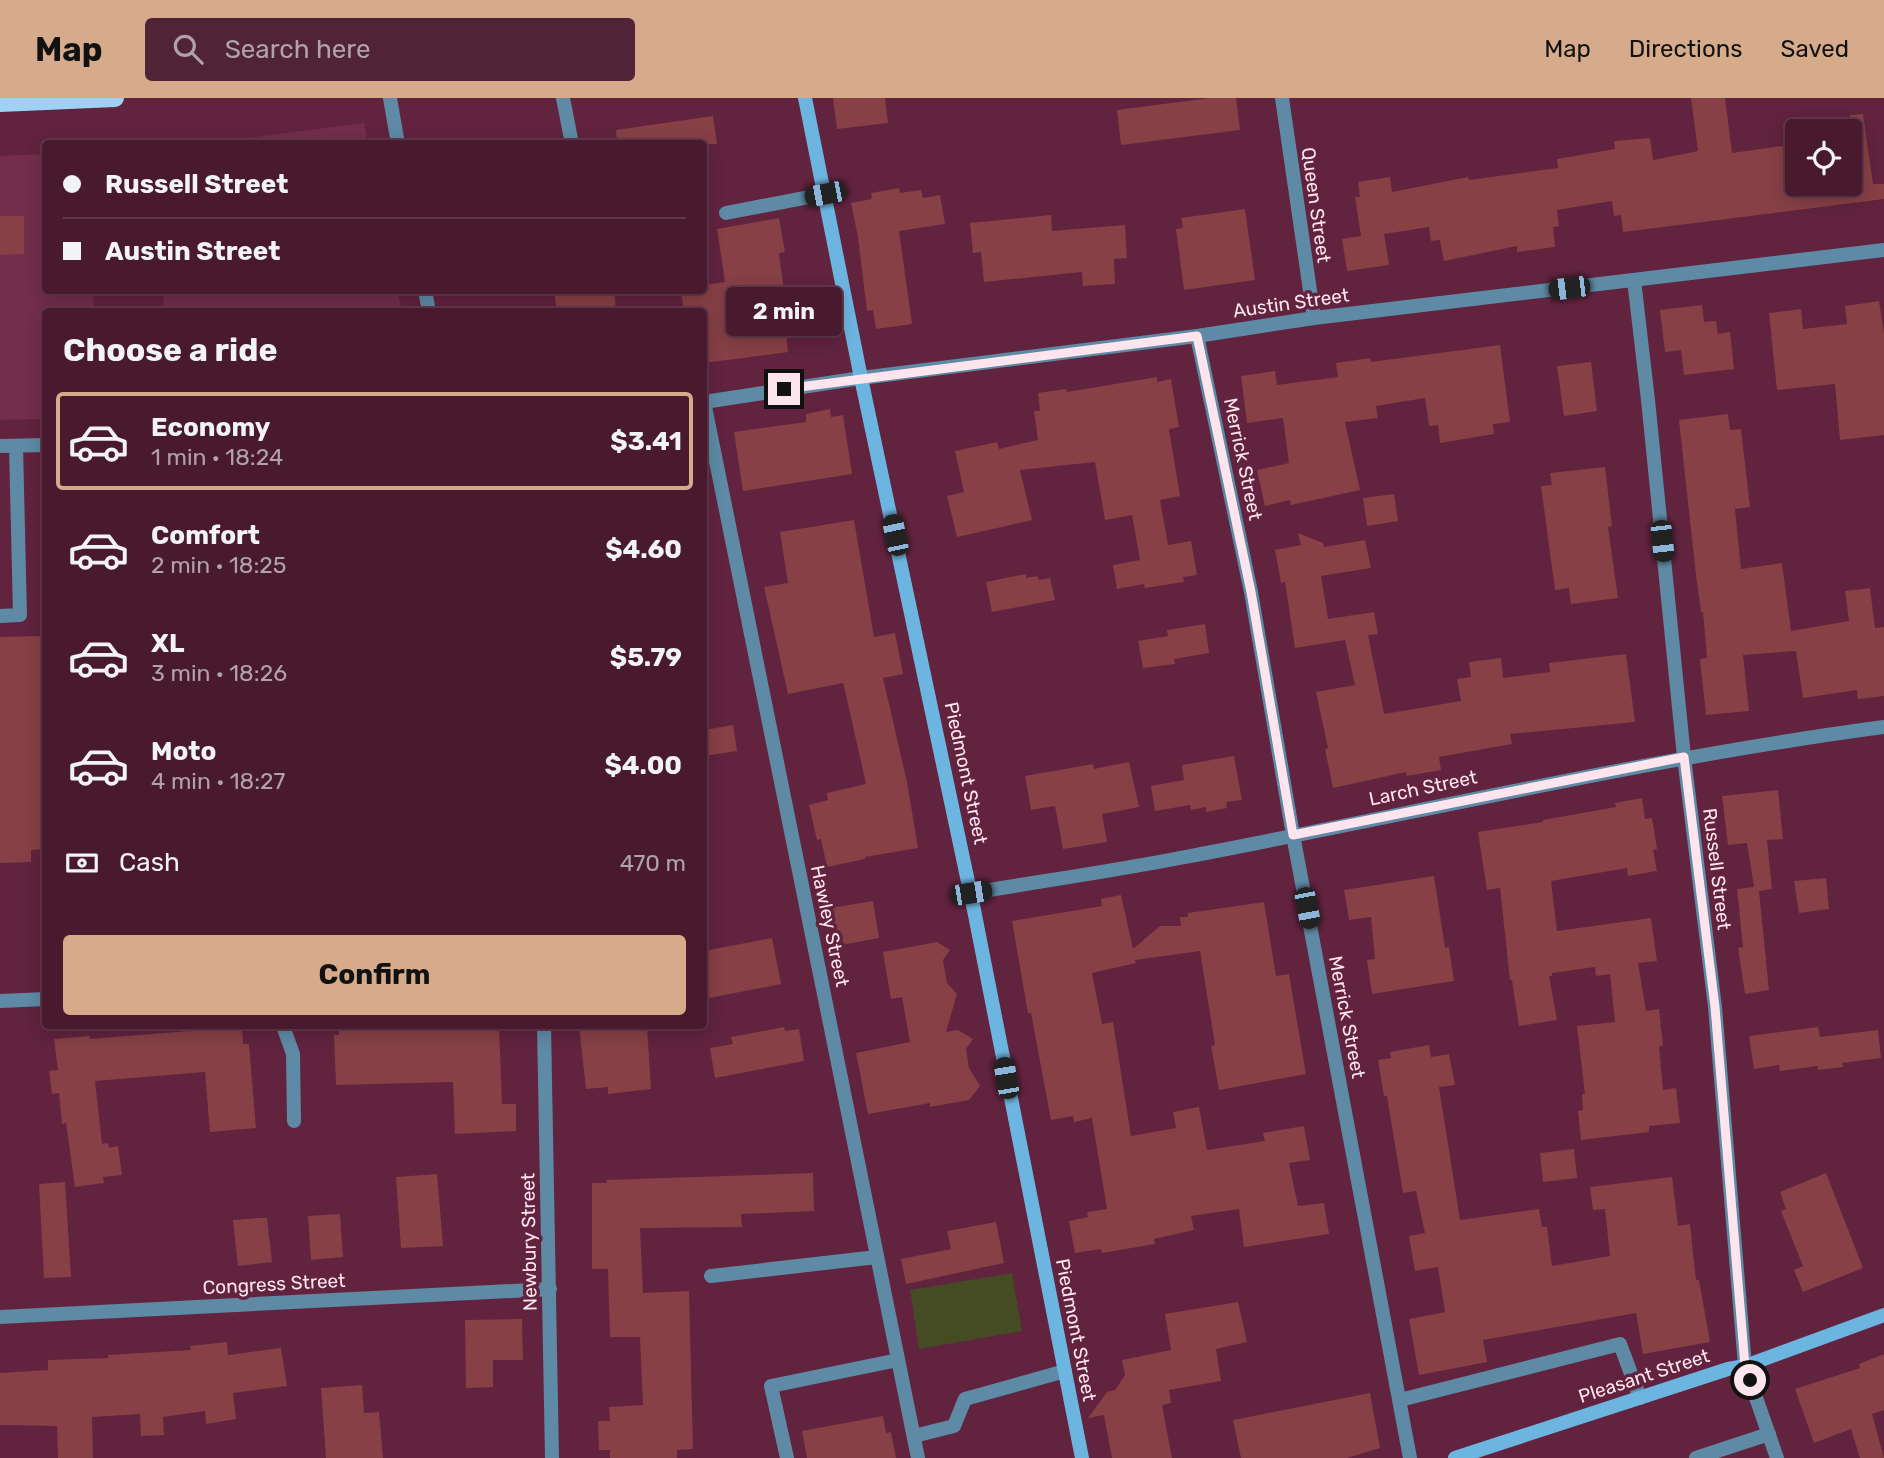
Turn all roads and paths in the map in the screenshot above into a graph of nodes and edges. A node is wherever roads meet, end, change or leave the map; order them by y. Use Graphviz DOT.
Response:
graph roads {
  1 [pos="115,98"];
  2 [pos="390,98"];
  3 [pos="564,98"];
  4 [pos="805,98"];
  5 [pos="1282,98"];
  6 [pos="0,103"];
  7 [pos="397,140"];
  8 [pos="571,140"];
  9 [pos="825,194"];
  10 [pos="726,213"];
  11 [pos="1884,250"];
  12 [pos="1634,280"];
  13 [pos="1314,318"];
  14 [pos="1197,336"];
  15 [pos="861,378"];
  16 [pos="707,402"];
  17 [pos="707,417"];
  18 [pos="42,445"];
  19 [pos="0,446"];
  20 [pos="16,446"];
  21 [pos="0,616"];
  22 [pos="1884,727"];
  23 [pos="1684,757"];
  24 [pos="1293,835"];
  25 [pos="971,893"];
  26 [pos="42,999"];
  27 [pos="0,1001"];
  28 [pos="284,1029"];
  29 [pos="544,1029"];
  30 [pos="294,1121"];
  31 [pos="877,1257"];
  32 [pos="710,1276"];
  33 [pos="550,1290"];
  34 [pos="1884,1315"];
  35 [pos="0,1317"];
  36 [pos="898,1360"];
  37 [pos="1745,1366"];
  38 [pos="1065,1371"];
  39 [pos="1640,1398"];
  40 [pos="1400,1400"];
  41 [pos="1769,1434"];
  42 [pos="914,1436"];
  43 [pos="552,1458"];
  44 [pos="787,1458"];
  45 [pos="918,1458"];
  46 [pos="1082,1458"];
  47 [pos="1410,1458"];
  48 [pos="1455,1458"];
  49 [pos="1696,1458"];
  50 [pos="1777,1458"];
  1 -- 6 [label="main road"];
  2 -- 7 [label="street"];
  3 -- 8 [label="street"];
  4 -- 9 [label="street, Piedmont Street"];
  5 -- 13 [label="street, Queen Street"];
  9 -- 10 [label="street"];
  9 -- 15 [label="street, Piedmont Street"];
  11 -- 12 [label="street, Austin Street"];
  12 -- 13 [label="street, Austin Street"];
  12 -- 23 [label="street, Russell Street"];
  13 -- 14 [label="street, Austin Street"];
  14 -- 15 [label="street, Austin Street"];
  14 -- 24 [label="street, Merrick Street"];
  15 -- 16 [label="street, Austin Street"];
  15 -- 25 [label="street, Piedmont Street"];
  17 -- 31 [label="street, Hawley Street"];
  18 -- 20 [label="street"];
  19 -- 20 [label="street"];
  20 -- 21 [label="street"];
  22 -- 23 [label="street, Larch Street"];
  23 -- 24 [label="street, Larch Street"];
  23 -- 37 [label="street, Russell Street"];
  24 -- 25 [label="street, Larch Street"];
  24 -- 40 [label="street, Merrick Street"];
  25 -- 38 [label="street, Piedmont Street"];
  26 -- 27 [label="street"];
  28 -- 30 [label="street"];
  29 -- 33 [label="street, Newbury Street"];
  31 -- 32 [label="street"];
  31 -- 36 [label="street, Hawley Street"];
  33 -- 35 [label="street, Congress Street"];
  33 -- 43 [label="street, Newbury Street"];
  34 -- 37 [label="street, Pleasant Street"];
  36 -- 42 [label="street, Hawley Street"];
  36 -- 44 [label="street"];
  37 -- 39 [label="street, Pleasant Street"];
  37 -- 41 [label="street, Russell Street"];
  38 -- 42 [label="street"];
  38 -- 46 [label="street, Piedmont Street"];
  39 -- 40 [label="street"];
  39 -- 48 [label="street, Pleasant Street"];
  40 -- 47 [label="street, Merrick Street"];
  41 -- 49 [label="street"];
  41 -- 50 [label="street, Russell Street"];
  42 -- 45 [label="street, Hawley Street"];
}
